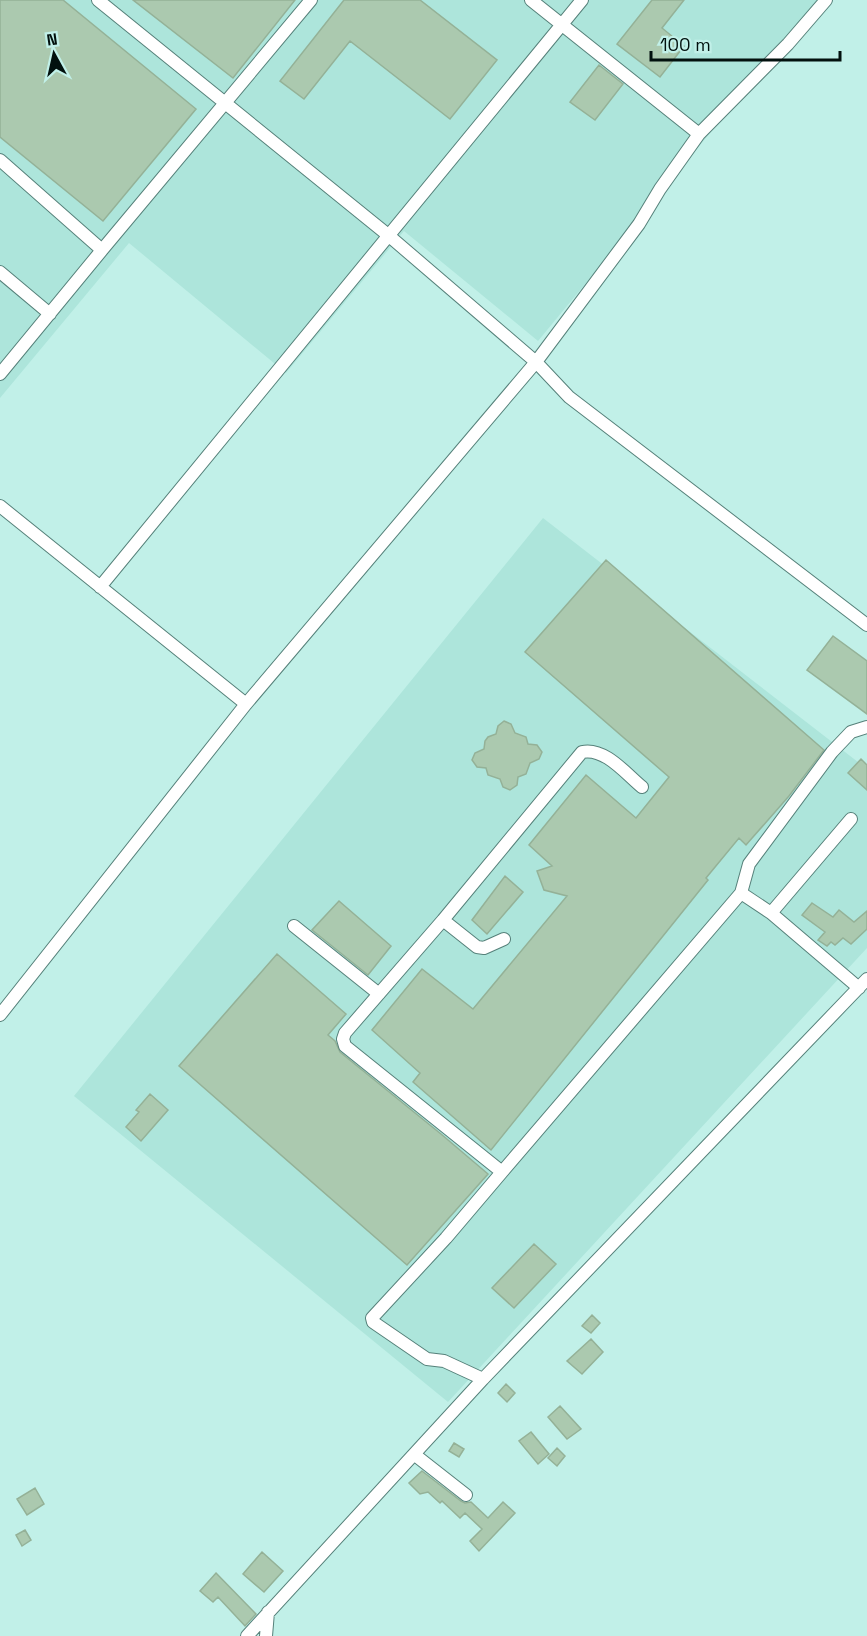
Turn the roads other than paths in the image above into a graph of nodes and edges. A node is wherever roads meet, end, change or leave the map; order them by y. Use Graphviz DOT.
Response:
graph roads {
  1 [pos="98,0"];
  2 [pos="310,0"];
  3 [pos="531,0"];
  4 [pos="582,0"];
  5 [pos="826,0"];
  6 [pos="560,25"];
  7 [pos="225,103"];
  8 [pos="699,134"];
  9 [pos="0,159"];
  10 [pos="388,235"];
  11 [pos="102,250"];
  12 [pos="0,272"];
  13 [pos="50,314"];
  14 [pos="536,362"];
  15 [pos="0,374"];
  16 [pos="0,506"];
  17 [pos="100,587"];
  18 [pos="867,625"];
  19 [pos="246,704"];
  20 [pos="867,727"];
  21 [pos="642,788"];
  22 [pos="851,819"];
  23 [pos="741,893"];
  24 [pos="771,913"];
  25 [pos="443,920"];
  26 [pos="294,926"];
  27 [pos="504,939"];
  28 [pos="863,984"];
  29 [pos="379,994"];
  30 [pos="0,1015"];
  31 [pos="502,1172"];
  32 [pos="483,1379"];
  33 [pos="415,1455"];
  34 [pos="466,1495"];
  35 [pos="268,1612"];
  36 [pos="247,1636"];
  37 [pos="266,1636"];
  1 -- 7 [label="street"];
  2 -- 7 [label="street"];
  3 -- 6 [label="street"];
  4 -- 6 [label="street"];
  5 -- 8 [label="street"];
  6 -- 8 [label="street"];
  6 -- 10 [label="street"];
  7 -- 10 [label="street"];
  7 -- 11 [label="street"];
  8 -- 14 [label="street"];
  9 -- 11 [label="street"];
  10 -- 14 [label="street"];
  10 -- 17 [label="street"];
  11 -- 13 [label="street"];
  12 -- 13 [label="street"];
  13 -- 15 [label="street"];
  14 -- 18 [label="street"];
  14 -- 19 [label="street"];
  16 -- 17 [label="street"];
  17 -- 19 [label="street"];
  19 -- 30 [label="street"];
  20 -- 23 [label="street"];
  21 -- 25 [label="street"];
  22 -- 24 [label="street"];
  23 -- 24 [label="street"];
  23 -- 31 [label="street"];
  24 -- 28 [label="street"];
  25 -- 27 [label="street"];
  25 -- 29 [label="street"];
  26 -- 29 [label="street"];
  28 -- 32 [label="street"];
  29 -- 31 [label="street"];
  31 -- 32 [label="street"];
  32 -- 33 [label="street"];
  33 -- 34 [label="street"];
  33 -- 35 [label="street"];
  35 -- 36 [label="street"];
  35 -- 37 [label="street"];
}
